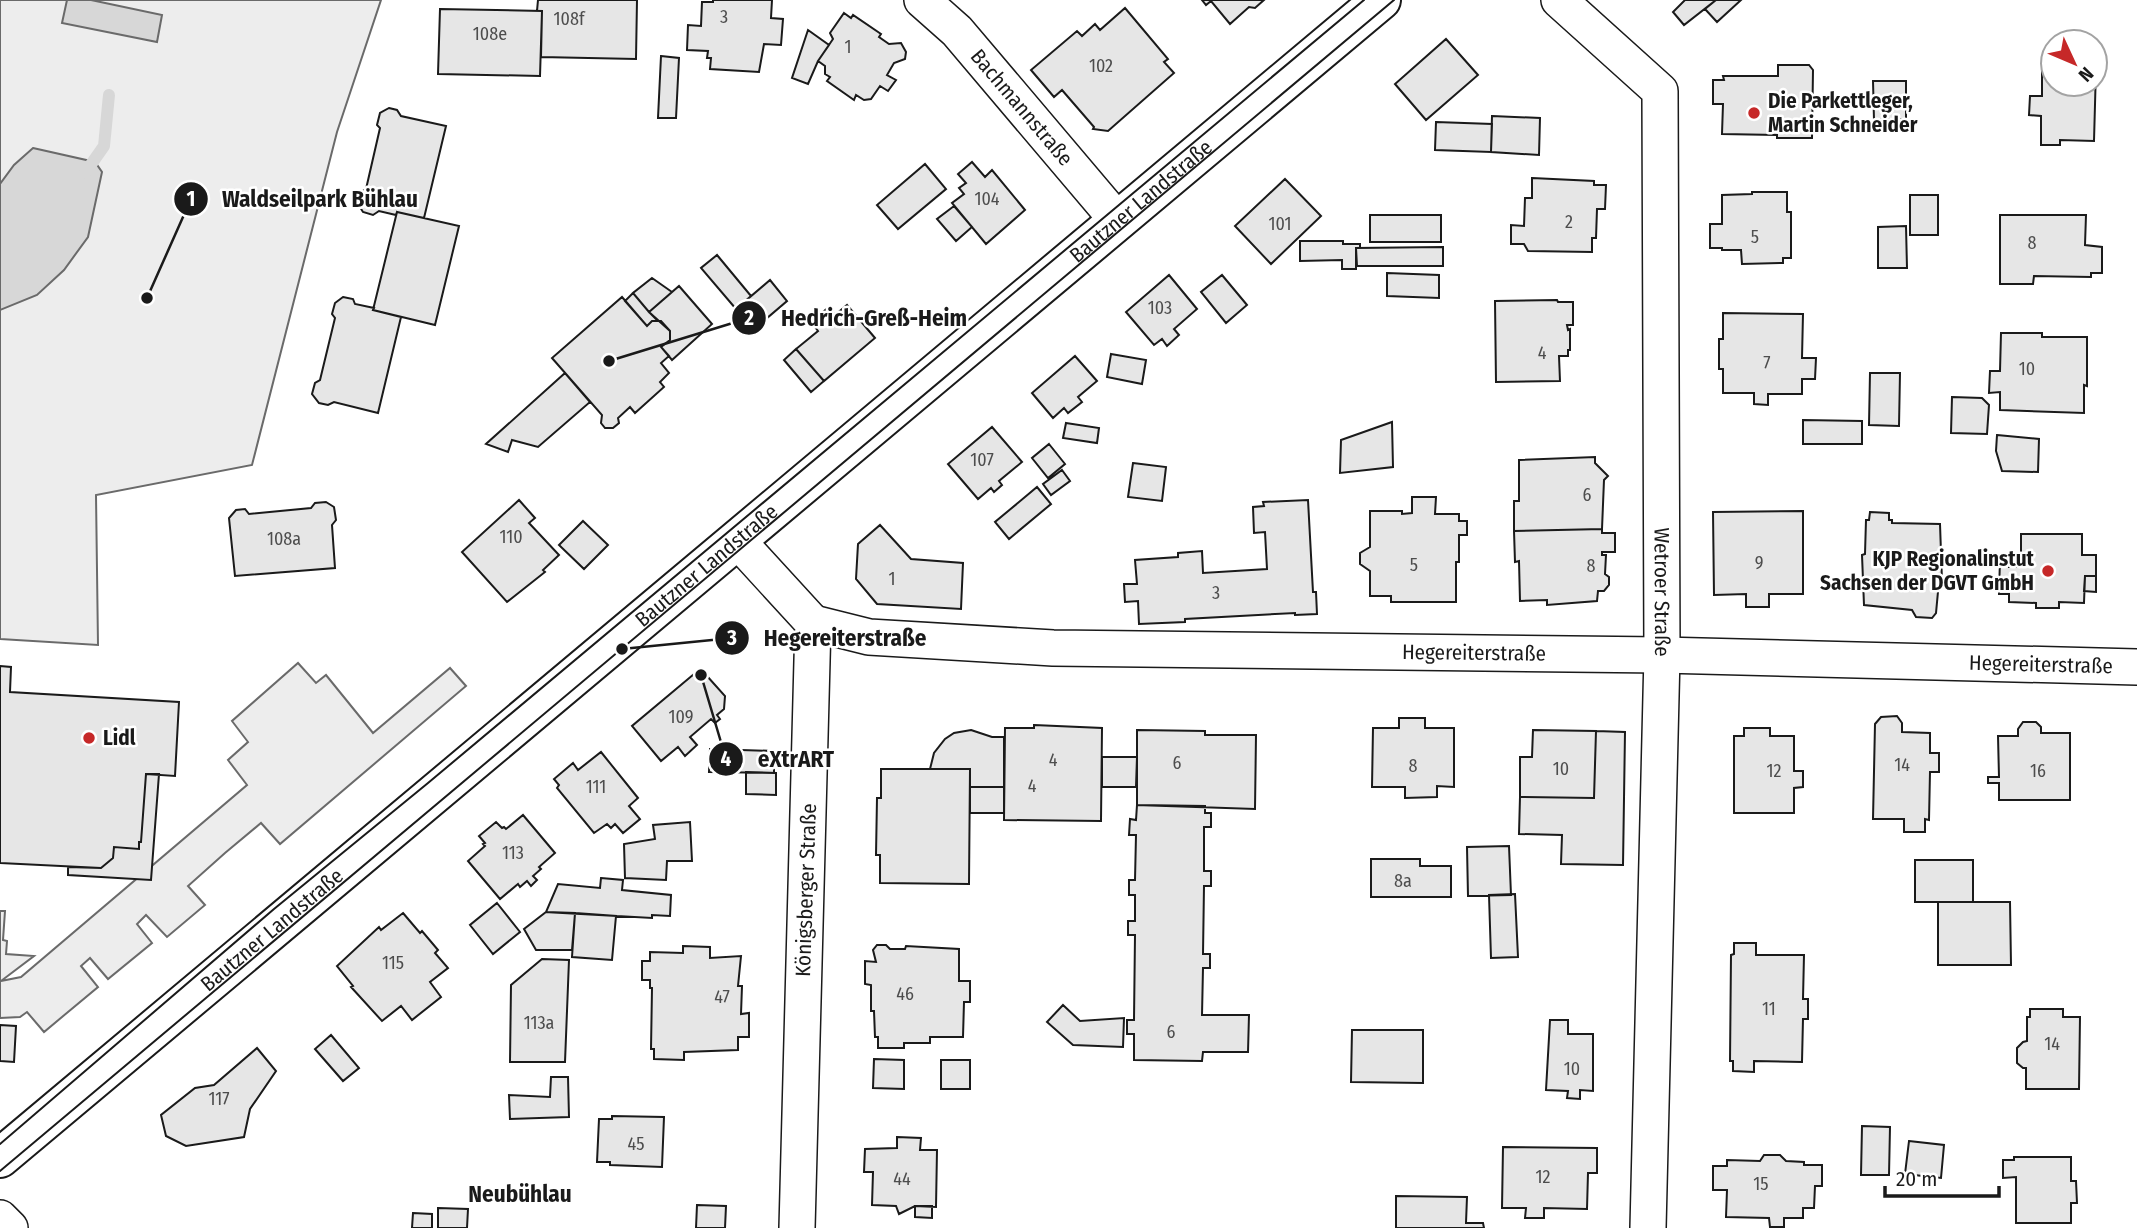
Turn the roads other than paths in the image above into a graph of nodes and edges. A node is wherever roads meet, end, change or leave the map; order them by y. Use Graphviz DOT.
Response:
graph roads {
  1 [pos="922,0"];
  2 [pos="1381,0"];
  3 [pos="1559,0"];
  4 [pos="1118,221"];
  5 [pos="737,540"];
  6 [pos="813,624"];
  7 [pos="1662,655"];
  8 [pos="2137,667"];
  9 [pos="0,1158"];
  10 [pos="0,1217"];
  11 [pos="10,1228"];
  12 [pos="797,1228"];
  13 [pos="1648,1228"];
  1 -- 4 [label="street, Bachmannstraße"];
  2 -- 4 [label="main road, Bautzner Landstraße"];
  3 -- 7 [label="street, Wetroer Straße"];
  4 -- 5 [label="main road, Bautzner Landstraße"];
  5 -- 6 [label="street"];
  5 -- 9 [label="main road, Bautzner Landstraße"];
  6 -- 7 [label="street, Hegereiterstraße"];
  6 -- 12 [label="street, Königsberger Straße"];
  7 -- 8 [label="street, Hegereiterstraße"];
  7 -- 13 [label="street, Wetroer Straße"];
  10 -- 11 [label="street"];
}
